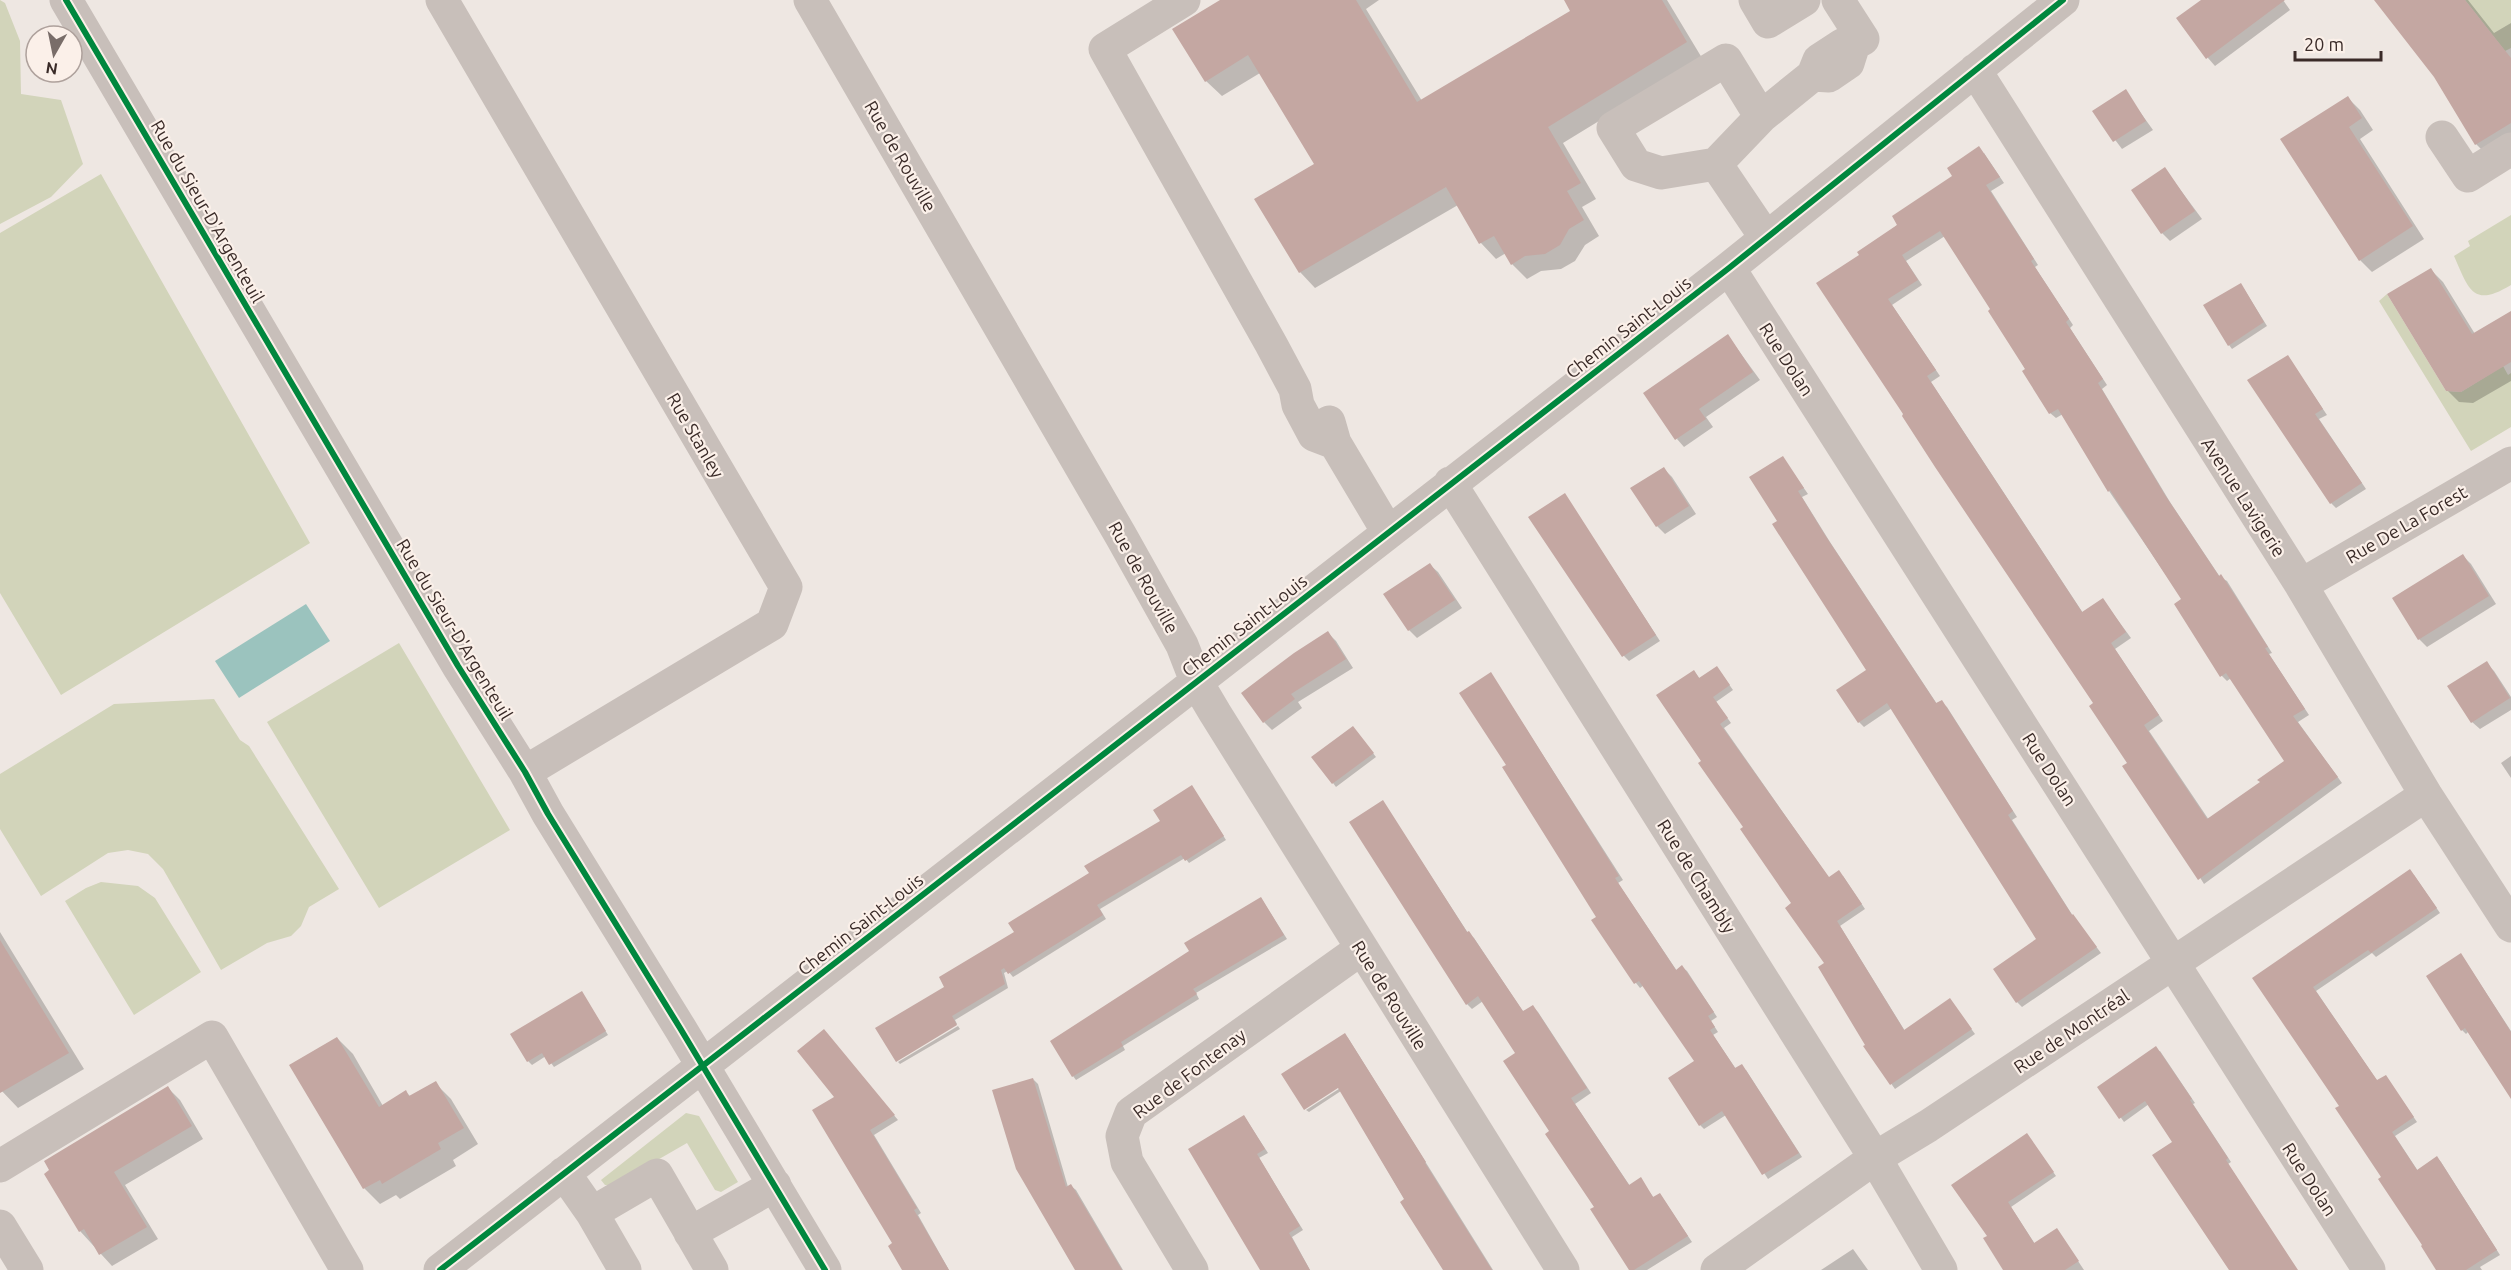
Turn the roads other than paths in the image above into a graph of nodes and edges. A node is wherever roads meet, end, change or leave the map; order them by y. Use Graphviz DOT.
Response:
graph roads {
  1 [pos="66,0"];
  2 [pos="442,0"];
  3 [pos="810,0"];
  4 [pos="1184,0"];
  5 [pos="1755,0"];
  6 [pos="1804,0"];
  7 [pos="1838,0"];
  8 [pos="2063,0"];
  9 [pos="1975,70"];
  10 [pos="1761,117"];
  11 [pos="2442,137"];
  12 [pos="2511,150"];
  13 [pos="1716,164"];
  14 [pos="1766,238"];
  15 [pos="1729,268"];
  16 [pos="2511,463"];
  17 [pos="1450,483"];
  18 [pos="1388,532"];
  19 [pos="2301,585"];
  20 [pos="1196,681"];
  21 [pos="525,772"];
  22 [pos="2426,795"];
  23 [pos="2511,926"];
  24 [pos="1361,949"];
  25 [pos="2172,964"];
  26 [pos="702,1067"];
  27 [pos="1875,1158"];
  28 [pos="0,1166"];
  29 [pos="564,1173"];
  30 [pos="775,1185"];
  31 [pos="592,1213"];
  32 [pos="0,1226"];
  33 [pos="690,1233"];
  34 [pos="442,1269"];
  35 [pos="27,1270"];
  36 [pos="347,1270"];
  37 [pos="625,1270"];
  38 [pos="712,1270"];
  39 [pos="825,1270"];
  40 [pos="1192,1270"];
  41 [pos="1563,1270"];
  42 [pos="1717,1270"];
  43 [pos="1941,1270"];
  44 [pos="2369,1270"];
  1 -- 21 [label="street, Rue du Sieur-D'Argenteuil"];
  2 -- 21 [label="street, Rue Stanley"];
  3 -- 20 [label="street, Rue de Rouville"];
  4 -- 18 [label="street"];
  5 -- 6 [label="street"];
  7 -- 10 [label="street"];
  8 -- 9 [label="street, Chemin Saint-Louis"];
  9 -- 14 [label="street, Chemin Saint-Louis"];
  9 -- 19 [label="street, Avenue Lavigerie"];
  10 -- 13 [label="street"];
  10 -- 13 [label="street"];
  11 -- 12 [label="street"];
  13 -- 14 [label="street"];
  14 -- 15 [label="street, Chemin Saint-Louis"];
  15 -- 17 [label="street, Chemin Saint-Louis"];
  15 -- 25 [label="street, Rue Dolan"];
  16 -- 19 [label="street, Rue De La Forest"];
  17 -- 18 [label="street, Chemin Saint-Louis"];
  17 -- 27 [label="street, Rue de Chambly"];
  18 -- 20 [label="street, Chemin Saint-Louis"];
  19 -- 22 [label="street, Avenue Lavigerie"];
  20 -- 24 [label="street, Rue de Rouville"];
  20 -- 26 [label="street, Chemin Saint-Louis"];
  21 -- 26 [label="street, Rue du Sieur-D'Argenteuil"];
  22 -- 23 [label="street, Avenue Lavigerie"];
  22 -- 25 [label="street, Rue de Montréal"];
  24 -- 40 [label="street, Rue de Fontenay"];
  24 -- 41 [label="street, Rue de Rouville"];
  25 -- 27 [label="street, Rue de Montréal"];
  25 -- 44 [label="street, Rue Dolan"];
  26 -- 29 [label="street, Chemin Saint-Louis"];
  26 -- 30 [label="street, Rue du Sieur-D'Argenteuil"];
  27 -- 42 [label="street, Rue de Montréal"];
  27 -- 43 [label="street, Rue de Chambly"];
  28 -- 36 [label="street"];
  29 -- 31 [label="street"];
  29 -- 34 [label="street, Chemin Saint-Louis"];
  30 -- 33 [label="street"];
  30 -- 39 [label="street, Rue du Sieur-D'Argenteuil"];
  31 -- 33 [label="street"];
  31 -- 37 [label="street"];
  32 -- 35 [label="street"];
  33 -- 38 [label="street"];
}
